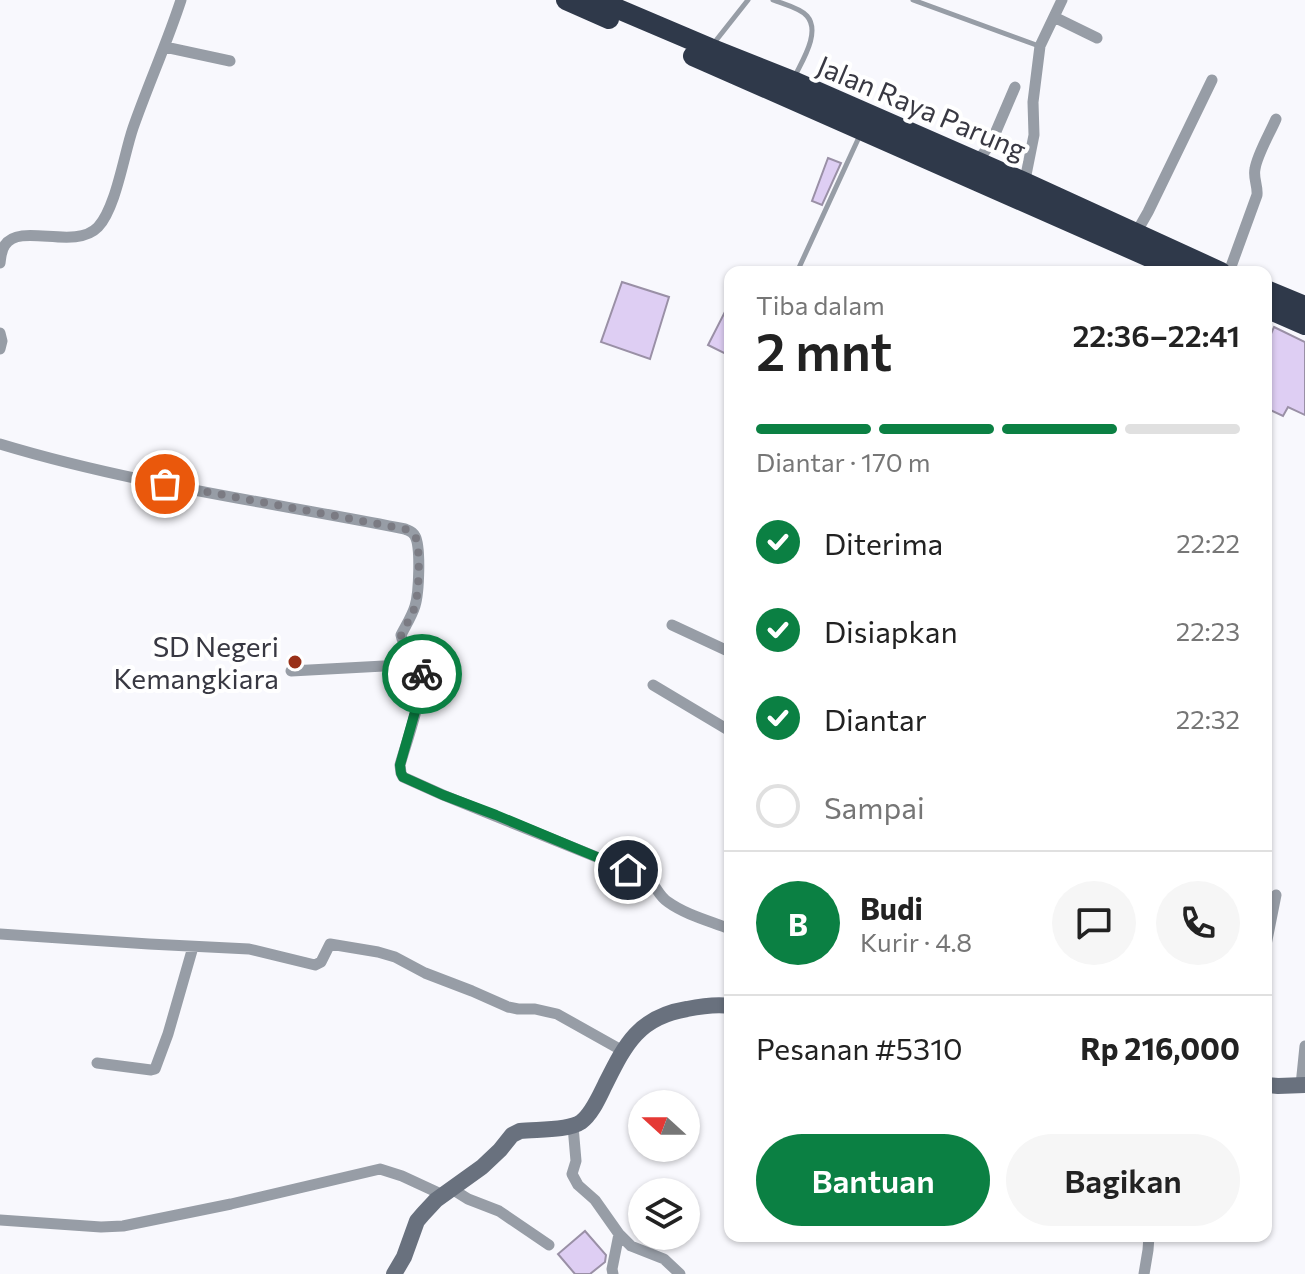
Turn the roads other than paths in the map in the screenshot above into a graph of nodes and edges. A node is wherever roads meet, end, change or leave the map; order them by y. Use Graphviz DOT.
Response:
graph roads {
  1 [pos="181,0"];
  2 [pos="566,0"];
  3 [pos="597,0"];
  4 [pos="748,0"];
  5 [pos="773,0"];
  6 [pos="913,0"];
  7 [pos="1062,0"];
  8 [pos="1054,17"];
  9 [pos="1097,38"];
  10 [pos="1040,46"];
  11 [pos="165,47"];
  12 [pos="707,54"];
  13 [pos="230,61"];
  14 [pos="1212,80"];
  15 [pos="793,81"];
  16 [pos="1015,87"];
  17 [pos="1276,119"];
  18 [pos="862,131"];
  19 [pos="977,162"];
  20 [pos="1024,192"];
  21 [pos="1136,233"];
  22 [pos="0,263"];
  23 [pos="800,266"];
  24 [pos="1171,266"];
  25 [pos="1208,266"];
  26 [pos="1231,266"];
  27 [pos="1272,292"];
  28 [pos="1305,306"];
  29 [pos="1272,311"];
  30 [pos="1305,325"];
  31 [pos="0,333"];
  32 [pos="0,349"];
  33 [pos="0,444"];
  34 [pos="672,625"];
  35 [pos="724,649"];
  36 [pos="421,664"];
  37 [pos="291,671"];
  38 [pos="653,685"];
  39 [pos="724,727"];
  40 [pos="1276,895"];
  41 [pos="1272,915"];
  42 [pos="724,927"];
  43 [pos="0,934"];
  44 [pos="193,947"];
  45 [pos="724,1006"];
  46 [pos="1305,1046"];
  47 [pos="623,1051"];
  48 [pos="97,1063"];
  49 [pos="1272,1085"];
  50 [pos="1303,1085"];
  51 [pos="573,1126"];
  52 [pos="447,1192"];
  53 [pos="0,1220"];
  54 [pos="619,1234"];
  55 [pos="1149,1242"];
  56 [pos="549,1245"];
  57 [pos="394,1274"];
  58 [pos="613,1274"];
  59 [pos="680,1274"];
  60 [pos="1144,1274"];
  1 -- 11 [label="street"];
  2 -- 12 [label="highway, Jalan Raya Parung"];
  3 -- 12 [label="highway, Jalan Raya Parung"];
  4 -- 12 [label="lane"];
  5 -- 15 [label="lane"];
  6 -- 10 [label="lane"];
  7 -- 8 [label="street"];
  8 -- 9 [label="street"];
  8 -- 10 [label="street"];
  10 -- 20 [label="street"];
  11 -- 13 [label="street"];
  11 -- 22 [label="street"];
  12 -- 15 [label="highway, Jalan Raya Parung"];
  12 -- 18 [label="highway, Jalan Raya Parung"];
  14 -- 21 [label="street"];
  15 -- 19 [label="highway, Jalan Raya Parung"];
  16 -- 19 [label="street"];
  17 -- 26 [label="street"];
  18 -- 20 [label="highway, Jalan Raya Parung"];
  18 -- 23 [label="lane"];
  19 -- 20 [label="highway, Jalan Raya Parung"];
  20 -- 21 [label="highway, Jalan Raya Parung"];
  20 -- 24 [label="highway, Jalan Raya Parung"];
  21 -- 25 [label="highway, Jalan Raya Parung"];
  27 -- 28 [label="highway"];
  29 -- 30 [label="highway"];
  31 -- 32 [label="street"];
  33 -- 36 [label="street"];
  34 -- 35 [label="street"];
  36 -- 37 [label="street"];
  36 -- 42 [label="street"];
  38 -- 39 [label="street"];
  40 -- 41 [label="street"];
  43 -- 44 [label="street"];
  44 -- 47 [label="street"];
  44 -- 48 [label="street"];
  45 -- 47 [label="street"];
  46 -- 50 [label="street"];
  47 -- 51 [label="street"];
  49 -- 50 [label="street"];
  51 -- 52 [label="street"];
  51 -- 54 [label="street"];
  52 -- 53 [label="street"];
  52 -- 56 [label="street"];
  52 -- 57 [label="street"];
  54 -- 58 [label="street"];
  54 -- 59 [label="street"];
  55 -- 60 [label="street"];
}
